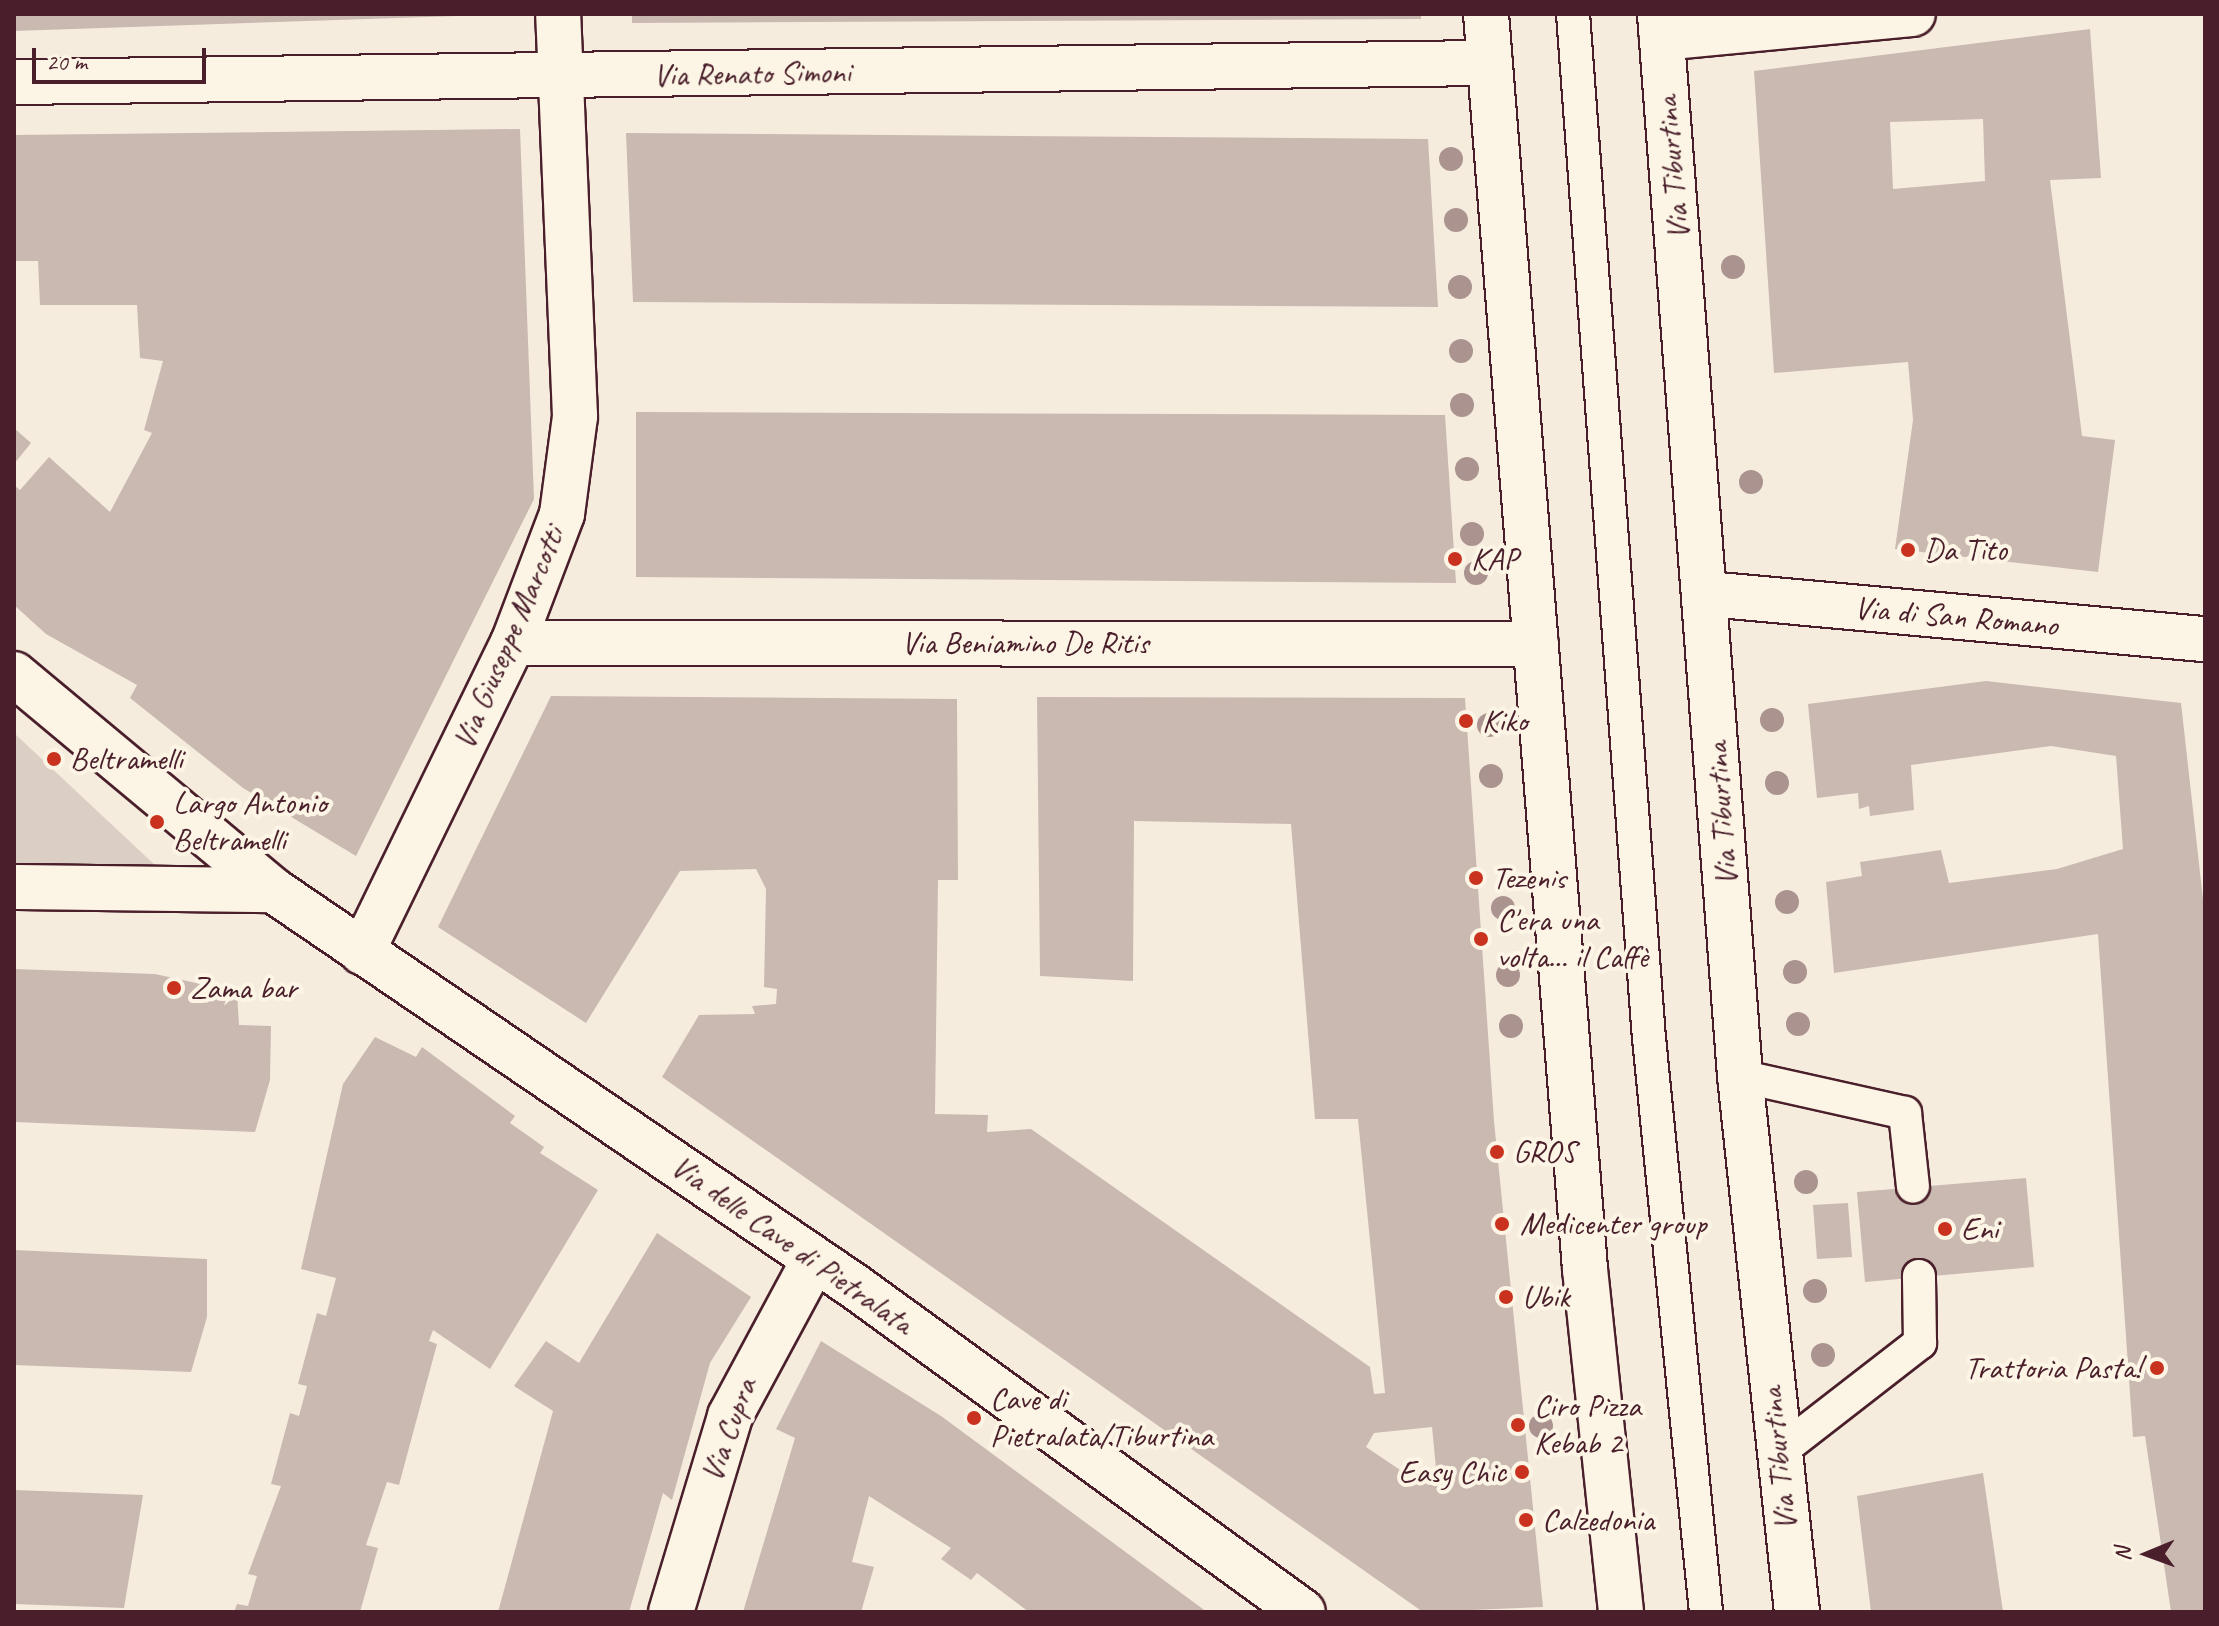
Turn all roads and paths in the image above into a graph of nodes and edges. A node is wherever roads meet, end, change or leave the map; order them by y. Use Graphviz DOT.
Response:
graph roads {
  1 [pos="558,14"];
  2 [pos="1486,14"];
  3 [pos="1573,14"];
  4 [pos="1913,14"];
  5 [pos="1661,26"];
  6 [pos="1490,63"];
  7 [pos="561,75"];
  8 [pos="14,82"];
  9 [pos="1708,594"];
  10 [pos="2205,639"];
  11 [pos="513,643"];
  12 [pos="1536,644"];
  13 [pos="14,674"];
  14 [pos="14,887"];
  15 [pos="273,890"];
  16 [pos="362,952"];
  17 [pos="1740,1076"];
  18 [pos="1913,1187"];
  19 [pos="814,1260"];
  20 [pos="1919,1276"];
  21 [pos="1778,1453"];
  22 [pos="671,1612"];
  23 [pos="1303,1612"];
  24 [pos="1621,1612"];
  25 [pos="1706,1612"];
  26 [pos="1797,1612"];
  1 -- 7 [label="street, Via Giuseppe Marcotti"];
  2 -- 6 [label="street"];
  3 -- 25 [label="lane"];
  4 -- 5 [label="street"];
  5 -- 9 [label="street, Via Tiburtina"];
  6 -- 7 [label="street, Via Renato Simoni"];
  6 -- 12 [label="street"];
  7 -- 8 [label="street, Via Renato Simoni"];
  7 -- 11 [label="street, Via Giuseppe Marcotti"];
  9 -- 10 [label="street, Via di San Romano"];
  9 -- 17 [label="street, Via Tiburtina"];
  11 -- 12 [label="street, Via Beniamino De Ritis"];
  11 -- 16 [label="street, Via Giuseppe Marcotti"];
  12 -- 24 [label="street"];
  13 -- 15 [label="street"];
  14 -- 15 [label="street"];
  15 -- 16 [label="street, Via delle Cave di Pietralata"];
  16 -- 19 [label="street, Via delle Cave di Pietralata"];
  17 -- 18 [label="lane"];
  17 -- 21 [label="street, Via Tiburtina"];
  19 -- 22 [label="street, Via Cupra"];
  19 -- 23 [label="street, Via delle Cave di Pietralata"];
  20 -- 21 [label="lane"];
  21 -- 26 [label="street, Via Tiburtina"];
}
